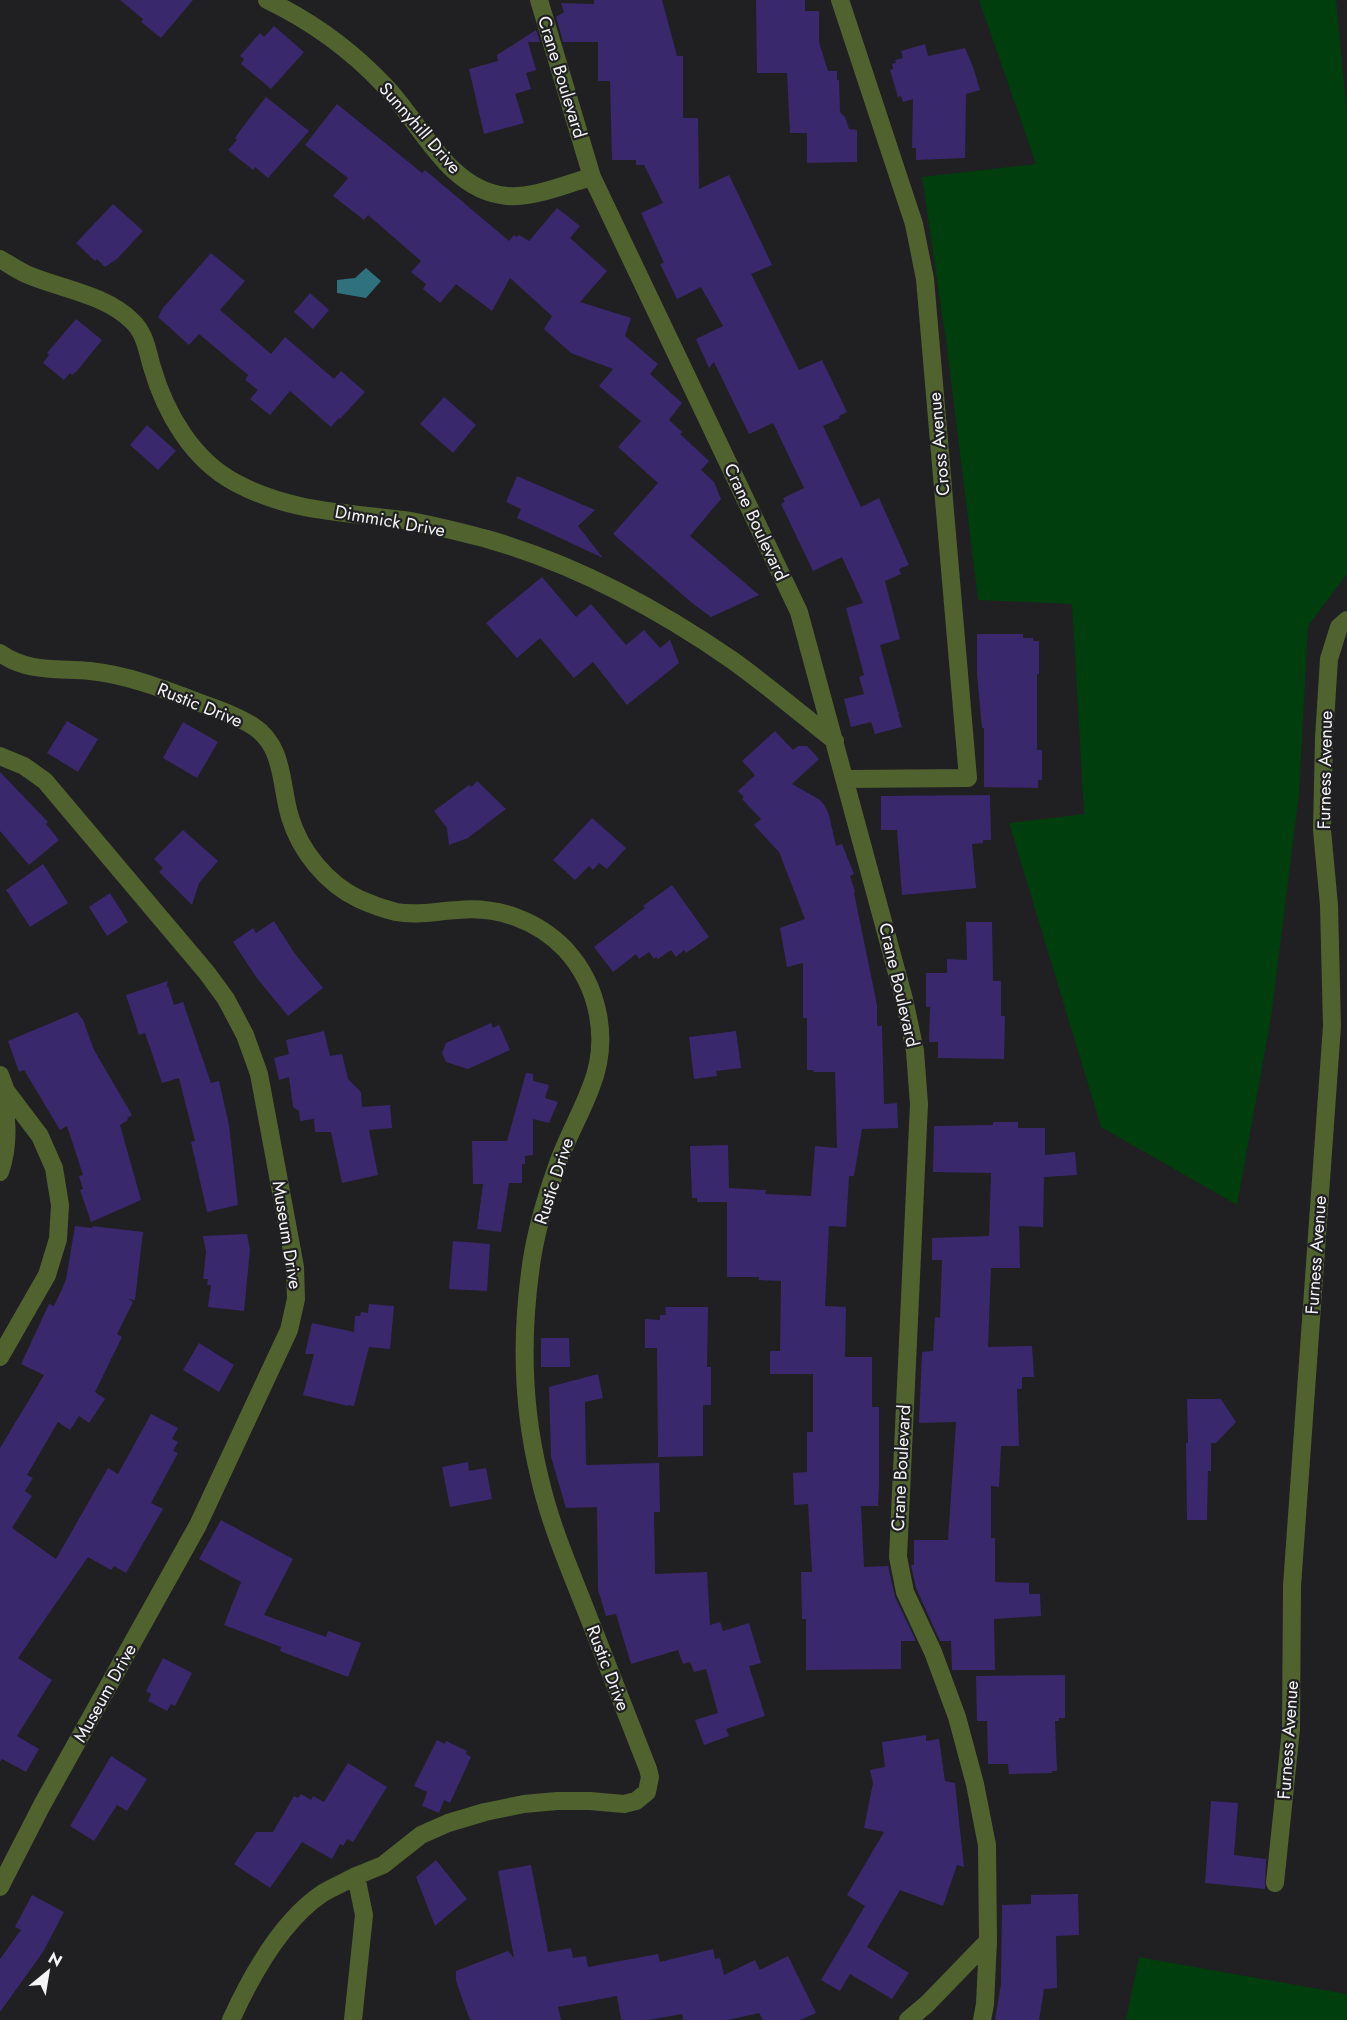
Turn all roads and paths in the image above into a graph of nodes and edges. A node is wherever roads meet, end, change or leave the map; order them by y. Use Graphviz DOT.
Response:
graph roads {
  1 [pos="267,0"];
  2 [pos="539,0"];
  3 [pos="840,0"];
  4 [pos="592,177"];
  5 [pos="0,259"];
  6 [pos="1343,624"];
  7 [pos="0,653"];
  8 [pos="836,741"];
  9 [pos="0,756"];
  10 [pos="845,779"];
  11 [pos="1340,1028"];
  12 [pos="0,1075"];
  13 [pos="0,1081"];
  14 [pos="0,1173"];
  15 [pos="0,1358"];
  16 [pos="356,1876"];
  17 [pos="1,1879"];
  18 [pos="1275,1884"];
  19 [pos="988,1941"];
  20 [pos="231,2020"];
  21 [pos="353,2020"];
  22 [pos="908,2020"];
  23 [pos="982,2020"];
  1 -- 4 [label="street, Sunnyhill Drive"];
  2 -- 4 [label="street, Crane Boulevard"];
  3 -- 10 [label="street, Cross Avenue"];
  4 -- 8 [label="street, Crane Boulevard"];
  5 -- 8 [label="street, Dimmick Drive"];
  6 -- 11 [label="street, Furness Avenue"];
  7 -- 16 [label="street, Rustic Drive"];
  8 -- 10 [label="street, Crane Boulevard"];
  9 -- 17 [label="street, Museum Drive"];
  10 -- 19 [label="street, Crane Boulevard"];
  11 -- 18 [label="street, Furness Avenue"];
  12 -- 15 [label="street"];
  13 -- 14 [label="street"];
  16 -- 20 [label="street"];
  16 -- 21 [label="street"];
  19 -- 22 [label="street"];
  19 -- 23 [label="street, Crane Boulevard"];
}
